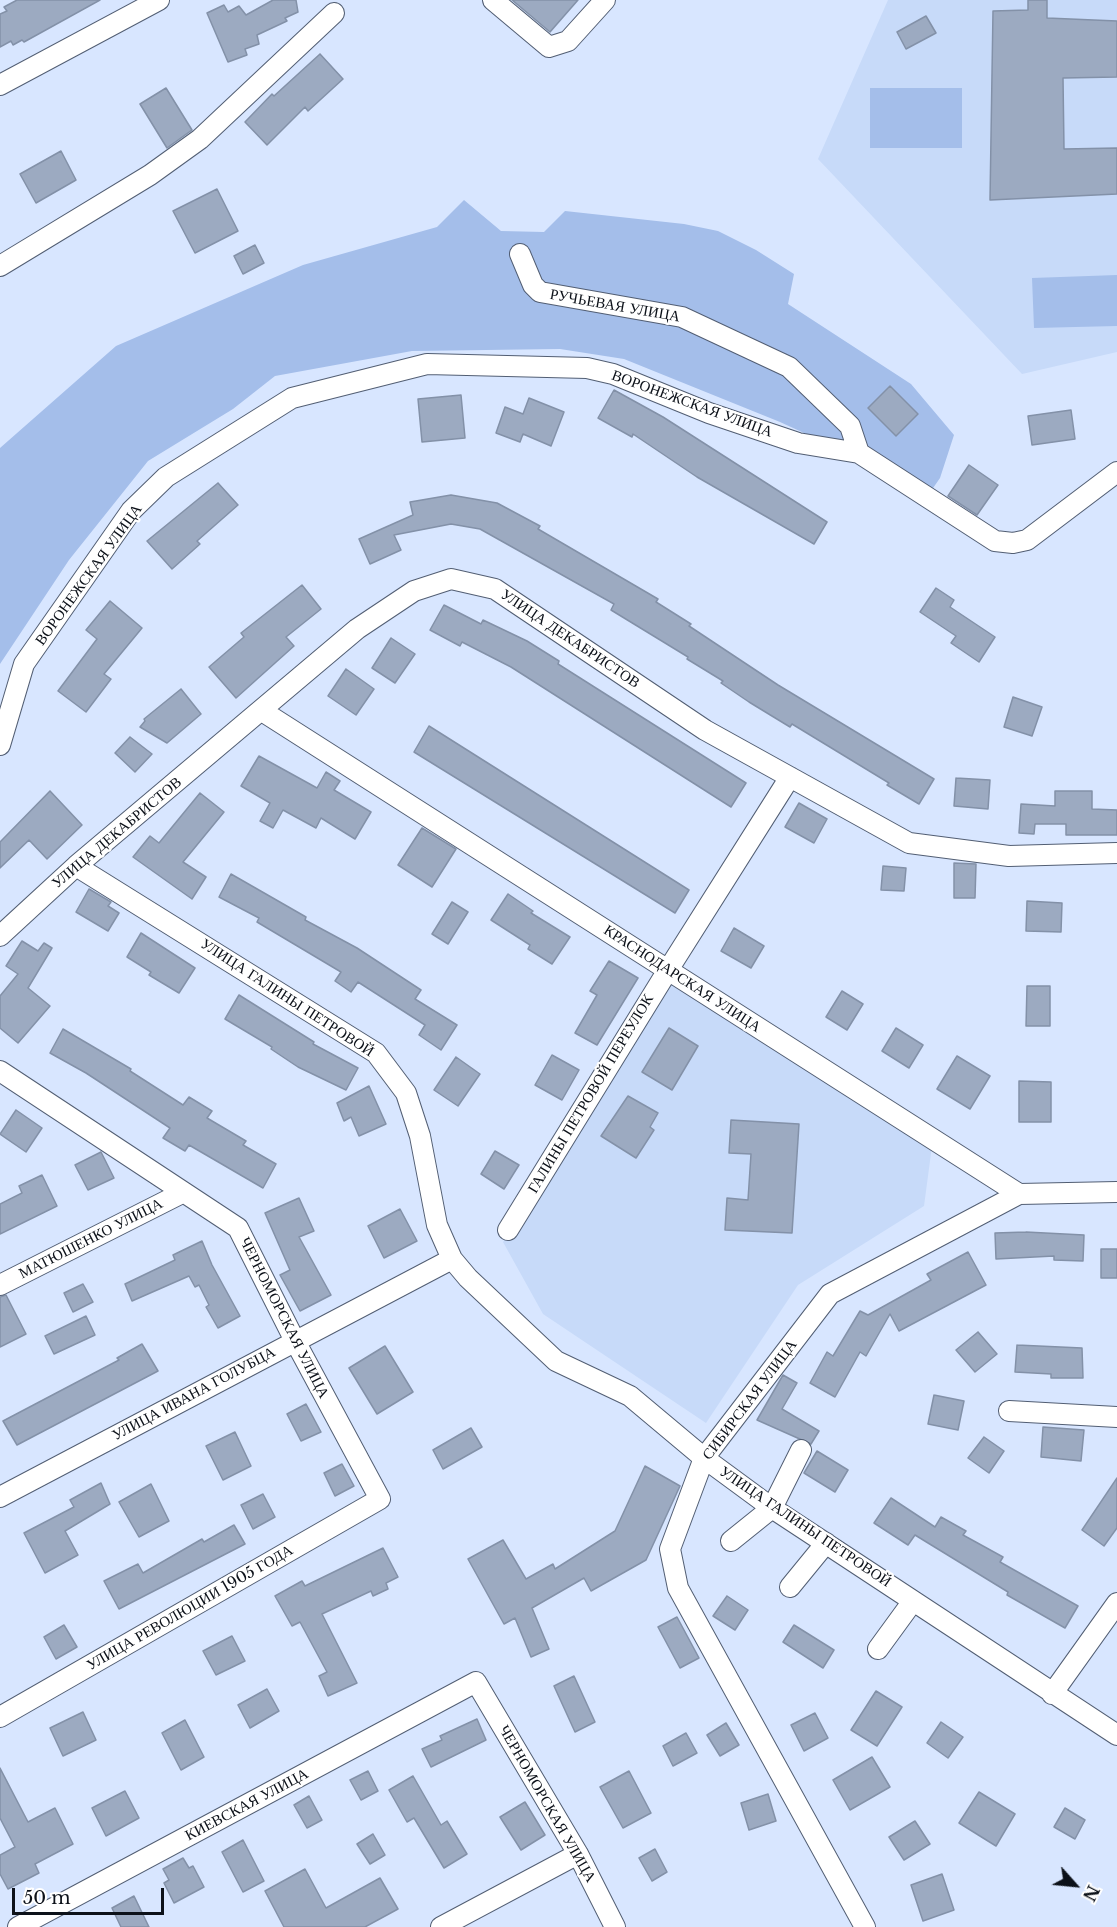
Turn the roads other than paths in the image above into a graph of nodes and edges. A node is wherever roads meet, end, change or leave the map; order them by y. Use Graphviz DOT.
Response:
graph roads {
  1 [pos="159,0"];
  2 [pos="493,0"];
  3 [pos="605,0"];
  4 [pos="334,13"];
  5 [pos="0,85"];
  6 [pos="520,254"];
  7 [pos="0,266"];
  8 [pos="859,453"];
  9 [pos="1117,472"];
  10 [pos="262,711"];
  11 [pos="0,745"];
  12 [pos="790,777"];
  13 [pos="1117,853"];
  14 [pos="76,866"];
  15 [pos="0,936"];
  16 [pos="668,970"];
  17 [pos="0,1071"];
  18 [pos="1117,1192"];
  19 [pos="182,1193"];
  20 [pos="1018,1194"];
  21 [pos="508,1230"];
  22 [pos="452,1259"];
  23 [pos="0,1285"];
  24 [pos="295,1341"];
  25 [pos="1009,1411"];
  26 [pos="1117,1418"];
  27 [pos="801,1450"];
  28 [pos="704,1458"];
  29 [pos="0,1497"];
  30 [pos="380,1499"];
  31 [pos="772,1508"];
  32 [pos="731,1541"];
  33 [pos="826,1543"];
  34 [pos="790,1587"];
  35 [pos="913,1601"];
  36 [pos="1117,1603"];
  37 [pos="878,1649"];
  38 [pos="477,1682"];
  39 [pos="1052,1695"];
  40 [pos="0,1717"];
  41 [pos="1117,1735"];
  42 [pos="578,1854"];
  43 [pos="18,1927"];
  44 [pos="441,1927"];
  45 [pos="615,1927"];
  46 [pos="865,1927"];
  1 -- 5 [label="street"];
  2 -- 3 [label="street"];
  4 -- 7 [label="street"];
  6 -- 8 [label="street, РУЧЬЕВАЯ УЛИЦА"];
  8 -- 9 [label="street, ВОРОНЕЖСКАЯ УЛИЦА"];
  8 -- 11 [label="street, ВОРОНЕЖСКАЯ УЛИЦА"];
  10 -- 12 [label="street, УЛИЦА ДЕКАБРИСТОВ"];
  10 -- 14 [label="street, УЛИЦА ДЕКАБРИСТОВ"];
  10 -- 16 [label="street, КРАСНОДАРСКАЯ УЛИЦА"];
  12 -- 13 [label="street, УЛИЦА ДЕКАБРИСТОВ"];
  12 -- 16 [label="street, ГАЛИНЫ ПЕТРОВОЙ ПЕРЕУЛОК"];
  14 -- 15 [label="street, УЛИЦА ДЕКАБРИСТОВ"];
  14 -- 22 [label="street, УЛИЦА ГАЛИНЫ ПЕТРОВОЙ"];
  16 -- 20 [label="street, КРАСНОДАРСКАЯ УЛИЦА"];
  16 -- 21 [label="street, ГАЛИНЫ ПЕТРОВОЙ ПЕРЕУЛОК"];
  17 -- 19 [label="street, ЧЕРНОМОРСКАЯ УЛИЦА"];
  18 -- 20 [label="street"];
  19 -- 23 [label="street, МАТЮШЕНКО УЛИЦА"];
  19 -- 24 [label="street, ЧЕРНОМОРСКАЯ УЛИЦА"];
  20 -- 28 [label="street, СИБИРСКАЯ УЛИЦА"];
  22 -- 24 [label="street, УЛИЦА ИВАНА ГОЛУБЦА"];
  22 -- 28 [label="street, УЛИЦА ГАЛИНЫ ПЕТРОВОЙ"];
  24 -- 29 [label="street, УЛИЦА ИВАНА ГОЛУБЦА"];
  24 -- 30 [label="street, ЧЕРНОМОРСКАЯ УЛИЦА"];
  25 -- 26 [label="street"];
  27 -- 31 [label="street"];
  28 -- 31 [label="street, УЛИЦА ГАЛИНЫ ПЕТРОВОЙ"];
  28 -- 46 [label="street, СИБИРСКАЯ УЛИЦА"];
  30 -- 40 [label="street, УЛИЦА РЕВОЛЮЦИИ 1905 ГОДА"];
  31 -- 32 [label="street"];
  31 -- 33 [label="street, УЛИЦА ГАЛИНЫ ПЕТРОВОЙ"];
  33 -- 34 [label="street"];
  33 -- 35 [label="street, УЛИЦА ГАЛИНЫ ПЕТРОВОЙ"];
  35 -- 37 [label="street"];
  35 -- 39 [label="street, УЛИЦА ГАЛИНЫ ПЕТРОВОЙ"];
  36 -- 39 [label="street"];
  38 -- 42 [label="street, ЧЕРНОМОРСКАЯ УЛИЦА"];
  38 -- 43 [label="street, КИЕВСКАЯ УЛИЦА"];
  39 -- 41 [label="street, УЛИЦА ГАЛИНЫ ПЕТРОВОЙ"];
  42 -- 44 [label="street"];
  42 -- 45 [label="street, ЧЕРНОМОРСКАЯ УЛИЦА"];
}
